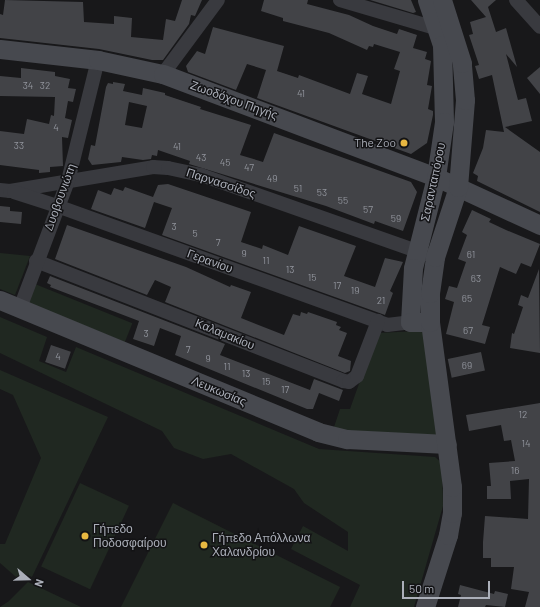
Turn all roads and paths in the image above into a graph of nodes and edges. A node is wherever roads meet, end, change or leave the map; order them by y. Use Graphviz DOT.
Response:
graph roads {
  1 [pos="218,0"];
  2 [pos="340,0"];
  3 [pos="516,0"];
  4 [pos="432,1"];
  5 [pos="540,28"];
  6 [pos="446,31"];
  7 [pos="0,49"];
  8 [pos="98,60"];
  9 [pos="163,74"];
  10 [pos="436,178"];
  11 [pos="68,181"];
  12 [pos="458,187"];
  13 [pos="5,191"];
  14 [pos="57,206"];
  15 [pos="540,225"];
  16 [pos="417,251"];
  17 [pos="435,257"];
  18 [pos="36,262"];
  19 [pos="0,300"];
  20 [pos="20,308"];
  21 [pos="378,321"];
  22 [pos="410,322"];
  23 [pos="430,322"];
  24 [pos="447,444"];
  25 [pos="425,607"];
  1 -- 9 [label="street"];
  2 -- 6 [label="street"];
  3 -- 5 [label="street"];
  4 -- 6 [label="street, Σαρανταπόρου"];
  6 -- 10 [label="street, Σαρανταπόρου"];
  6 -- 12 [label="street, Σαρανταπόρου"];
  7 -- 8 [label="street, Ζωοδόχου Πηγής"];
  8 -- 9 [label="street, Ζωοδόχου Πηγής"];
  8 -- 11 [label="street, Δυοβουνιώτη"];
  9 -- 10 [label="street, Ζωοδόχου Πηγής"];
  10 -- 12 [label="street, Ζωοδόχου Πηγής"];
  10 -- 16 [label="street, Σαρανταπόρου"];
  11 -- 13 [label="street, Παρνασσίδος"];
  11 -- 14 [label="street, Δυοβουνιώτη"];
  11 -- 16 [label="street, Παρνασσίδος"];
  12 -- 15 [label="street, Ζωοδόχου Πηγής"];
  12 -- 17 [label="street, Σαρανταπόρου"];
  13 -- 14 [label="street, Γερανίου"];
  14 -- 18 [label="street, Δυοβουνιώτη"];
  14 -- 21 [label="street, Γερανίου"];
  16 -- 17 [label="street, Παρνασσίδος"];
  16 -- 22 [label="street, Σαρανταπόρου"];
  17 -- 23 [label="street, Σαρανταπόρου"];
  18 -- 20 [label="street, Δυοβουνιώτη"];
  18 -- 21 [label="street, Καλαμακίου"];
  19 -- 20 [label="street, Λευκωσίας"];
  20 -- 24 [label="street, Λευκωσίας"];
  21 -- 22 [label="street, Γερανίου"];
  22 -- 23 [label="street"];
  23 -- 24 [label="street, Σαρανταπόρου"];
  24 -- 25 [label="street, Σαρανταπόρου"];
}
